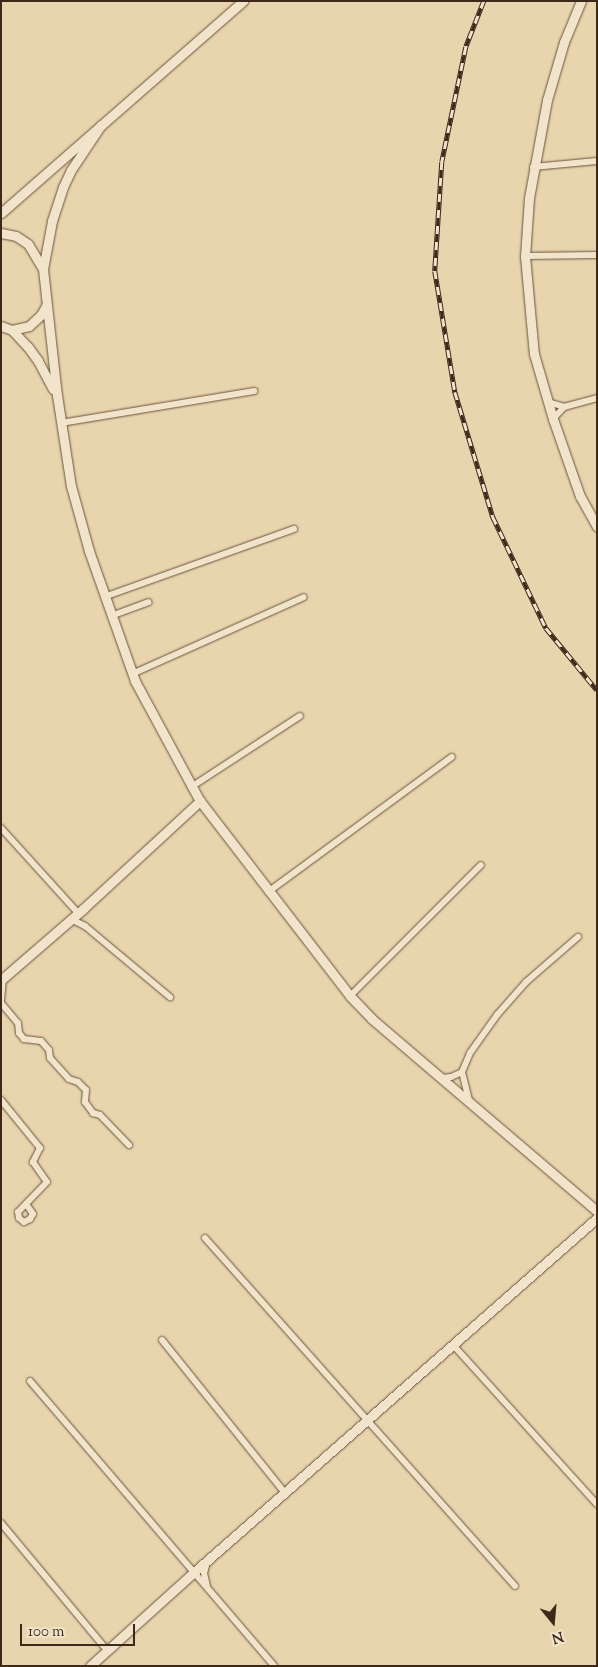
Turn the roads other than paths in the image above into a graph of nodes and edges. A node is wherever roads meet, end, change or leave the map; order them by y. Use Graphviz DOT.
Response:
graph roads {
  1 [pos="243,1"];
  2 [pos="580,1"];
  3 [pos="101,125"];
  4 [pos="597,161"];
  5 [pos="533,167"];
  6 [pos="1,213"];
  7 [pos="1,233"];
  8 [pos="597,255"];
  9 [pos="525,256"];
  10 [pos="43,269"];
  11 [pos="46,306"];
  12 [pos="1,326"];
  13 [pos="12,330"];
  14 [pos="254,391"];
  15 [pos="57,396"];
  16 [pos="597,398"];
  17 [pos="548,402"];
  18 [pos="564,407"];
  19 [pos="553,419"];
  20 [pos="61,423"];
  21 [pos="597,527"];
  22 [pos="294,529"];
  23 [pos="104,596"];
  24 [pos="304,597"];
  25 [pos="150,602"];
  26 [pos="111,616"];
  27 [pos="132,674"];
  28 [pos="300,716"];
  29 [pos="452,757"];
  30 [pos="191,787"];
  31 [pos="200,800"];
  32 [pos="1,828"];
  33 [pos="481,865"];
  34 [pos="268,892"];
  35 [pos="78,913"];
  36 [pos="85,926"];
  37 [pos="578,937"];
  38 [pos="2,979"];
  39 [pos="350,996"];
  40 [pos="170,997"];
  41 [pos="1,1004"];
  42 [pos="462,1072"];
  43 [pos="442,1078"];
  44 [pos="1,1100"];
  45 [pos="469,1100"];
  46 [pos="129,1145"];
  47 [pos="26,1204"];
  48 [pos="597,1211"];
  49 [pos="597,1218"];
  50 [pos="205,1238"];
  51 [pos="162,1340"];
  52 [pos="454,1346"];
  53 [pos="30,1381"];
  54 [pos="368,1421"];
  55 [pos="284,1493"];
  56 [pos="597,1504"];
  57 [pos="1,1523"];
  58 [pos="207,1561"];
  59 [pos="192,1573"];
  60 [pos="515,1586"];
  61 [pos="209,1593"];
  62 [pos="108,1650"];
  63 [pos="90,1666"];
  64 [pos="274,1666"];
  1 -- 3 [label="street"];
  2 -- 5 [label="street"];
  3 -- 6 [label="street"];
  3 -- 10 [label="street"];
  4 -- 5 [label="street"];
  5 -- 9 [label="street"];
  7 -- 10 [label="street"];
  8 -- 9 [label="street"];
  9 -- 17 [label="street"];
  10 -- 11 [label="street"];
  11 -- 13 [label="street"];
  11 -- 15 [label="street"];
  12 -- 13 [label="street"];
  13 -- 15 [label="street"];
  14 -- 20 [label="street"];
  15 -- 20 [label="street"];
  16 -- 18 [label="street"];
  17 -- 18 [label="street"];
  17 -- 19 [label="street"];
  18 -- 19 [label="street"];
  19 -- 21 [label="street"];
  20 -- 23 [label="street"];
  22 -- 23 [label="street"];
  23 -- 26 [label="street"];
  24 -- 27 [label="street"];
  25 -- 26 [label="street"];
  26 -- 27 [label="street"];
  27 -- 30 [label="street"];
  28 -- 30 [label="street"];
  29 -- 34 [label="street"];
  30 -- 31 [label="street"];
  31 -- 34 [label="street"];
  31 -- 35 [label="street"];
  32 -- 35 [label="street"];
  33 -- 39 [label="street"];
  34 -- 39 [label="street"];
  35 -- 36 [label="street"];
  35 -- 36 [label="street"];
  35 -- 38 [label="street"];
  36 -- 40 [label="street"];
  37 -- 42 [label="street"];
  38 -- 41 [label="street"];
  39 -- 43 [label="street"];
  41 -- 46 [label="street"];
  42 -- 43 [label="street"];
  42 -- 45 [label="street"];
  43 -- 45 [label="street"];
  44 -- 47 [label="street"];
  45 -- 48 [label="street"];
  49 -- 52 [label="street"];
  50 -- 54 [label="street"];
  51 -- 55 [label="street"];
  52 -- 54 [label="street"];
  52 -- 56 [label="street"];
  53 -- 59 [label="street"];
  54 -- 55 [label="street"];
  54 -- 60 [label="street"];
  55 -- 58 [label="street"];
  57 -- 62 [label="street"];
  58 -- 59 [label="street"];
  58 -- 61 [label="street"];
  59 -- 61 [label="street"];
  59 -- 62 [label="street"];
  61 -- 64 [label="street"];
  62 -- 63 [label="street"];
}
